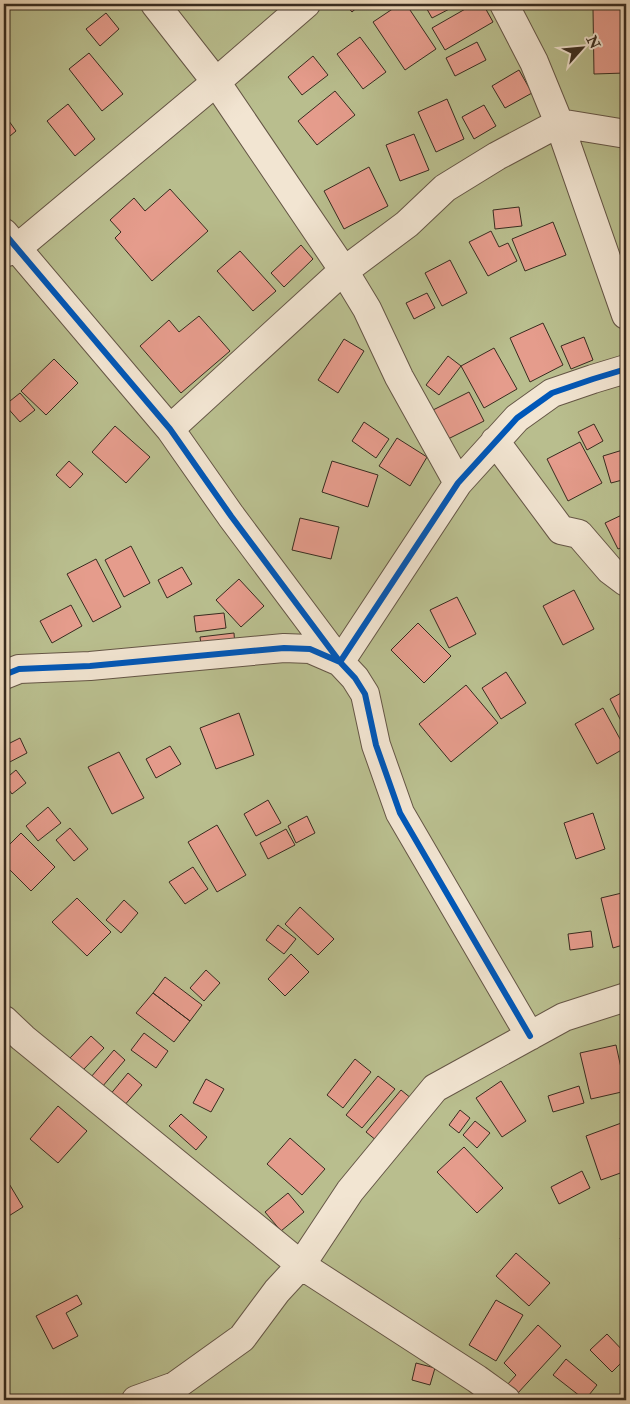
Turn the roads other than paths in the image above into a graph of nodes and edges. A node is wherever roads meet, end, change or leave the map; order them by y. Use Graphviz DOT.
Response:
graph roads {
  1 [pos="156,4"];
  2 [pos="306,4"];
  3 [pos="504,4"];
  4 [pos="216,82"];
  5 [pos="560,123"];
  6 [pos="626,134"];
  7 [pos="8,245"];
  8 [pos="344,271"];
  9 [pos="626,315"];
  10 [pos="626,370"];
  11 [pos="170,429"];
  12 [pos="496,442"];
  13 [pos="458,483"];
  14 [pos="626,582"];
  15 [pos="340,662"];
  16 [pos="4,675"];
  17 [pos="626,997"];
  18 [pos="4,1020"];
  19 [pos="530,1036"];
  20 [pos="301,1265"];
  21 [pos="136,1400"];
  22 [pos="506,1400"];
  1 -- 4 [label="street"];
  2 -- 4 [label="street"];
  3 -- 5 [label="street"];
  4 -- 7 [label="street"];
  4 -- 8 [label="street"];
  5 -- 6 [label="street"];
  5 -- 8 [label="street"];
  5 -- 9 [label="street"];
  7 -- 11 [label="street"];
  8 -- 11 [label="street"];
  8 -- 13 [label="street"];
  10 -- 12 [label="street"];
  11 -- 15 [label="street"];
  12 -- 13 [label="street"];
  12 -- 14 [label="street"];
  13 -- 15 [label="street"];
  15 -- 16 [label="street"];
  15 -- 19 [label="street"];
  17 -- 19 [label="street"];
  18 -- 20 [label="street"];
  19 -- 20 [label="street"];
  20 -- 21 [label="street"];
  20 -- 22 [label="street"];
}
